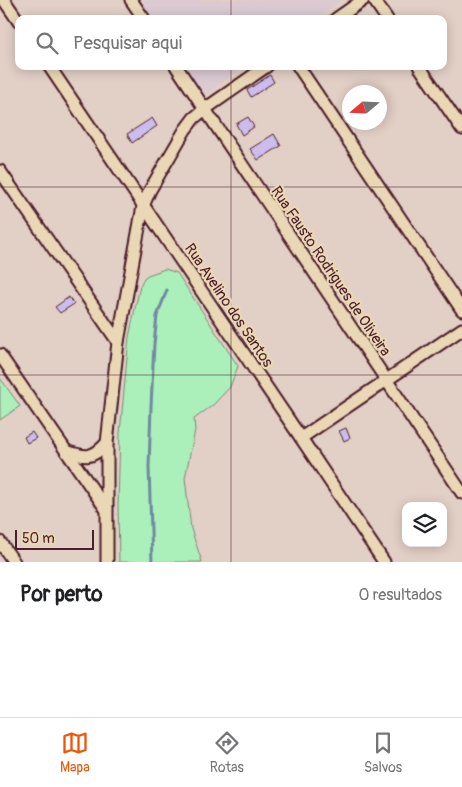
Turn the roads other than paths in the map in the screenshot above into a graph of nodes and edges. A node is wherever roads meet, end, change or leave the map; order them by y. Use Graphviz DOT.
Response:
graph roads {
  1 [pos="4,0"];
  2 [pos="131,0"];
  3 [pos="363,0"];
  4 [pos="374,0"];
  5 [pos="141,15"];
  6 [pos="342,15"];
  7 [pos="384,15"];
  8 [pos="15,16"];
  9 [pos="52,70"];
  10 [pos="179,70"];
  11 [pos="261,70"];
  12 [pos="301,70"];
  13 [pos="422,70"];
  14 [pos="205,109"];
  15 [pos="462,128"];
  16 [pos="0,171"];
  17 [pos="144,206"];
  18 [pos="462,310"];
  19 [pos="462,329"];
  20 [pos="118,342"];
  21 [pos="0,355"];
  22 [pos="386,380"];
  23 [pos="301,438"];
  24 [pos="107,443"];
  25 [pos="66,451"];
  26 [pos="462,493"];
  27 [pos="106,509"];
  28 [pos="0,542"];
  29 [pos="14,562"];
  30 [pos="107,562"];
  31 [pos="384,562"];
  1 -- 8 [label="street"];
  2 -- 5 [label="street"];
  3 -- 6 [label="street"];
  4 -- 7 [label="street"];
  9 -- 17 [label="street, Rua Avelino dos Santos"];
  10 -- 14 [label="street, Rua Fausto Rodrigues de Oliveira"];
  11 -- 14 [label="street"];
  12 -- 18 [label="street"];
  13 -- 15 [label="street"];
  14 -- 17 [label="street"];
  14 -- 22 [label="street, Rua Fausto Rodrigues de Oliveira"];
  16 -- 20 [label="street"];
  17 -- 20 [label="street"];
  17 -- 23 [label="street, Rua Avelino dos Santos"];
  19 -- 22 [label="street"];
  20 -- 24 [label="street"];
  21 -- 25 [label="street"];
  22 -- 23 [label="street"];
  22 -- 26 [label="street, Rua Fausto Rodrigues de Oliveira"];
  23 -- 31 [label="street, Rua Avelino dos Santos"];
  24 -- 25 [label="street"];
  24 -- 27 [label="street"];
  25 -- 27 [label="street"];
  27 -- 30 [label="street"];
  28 -- 29 [label="street"];
}
